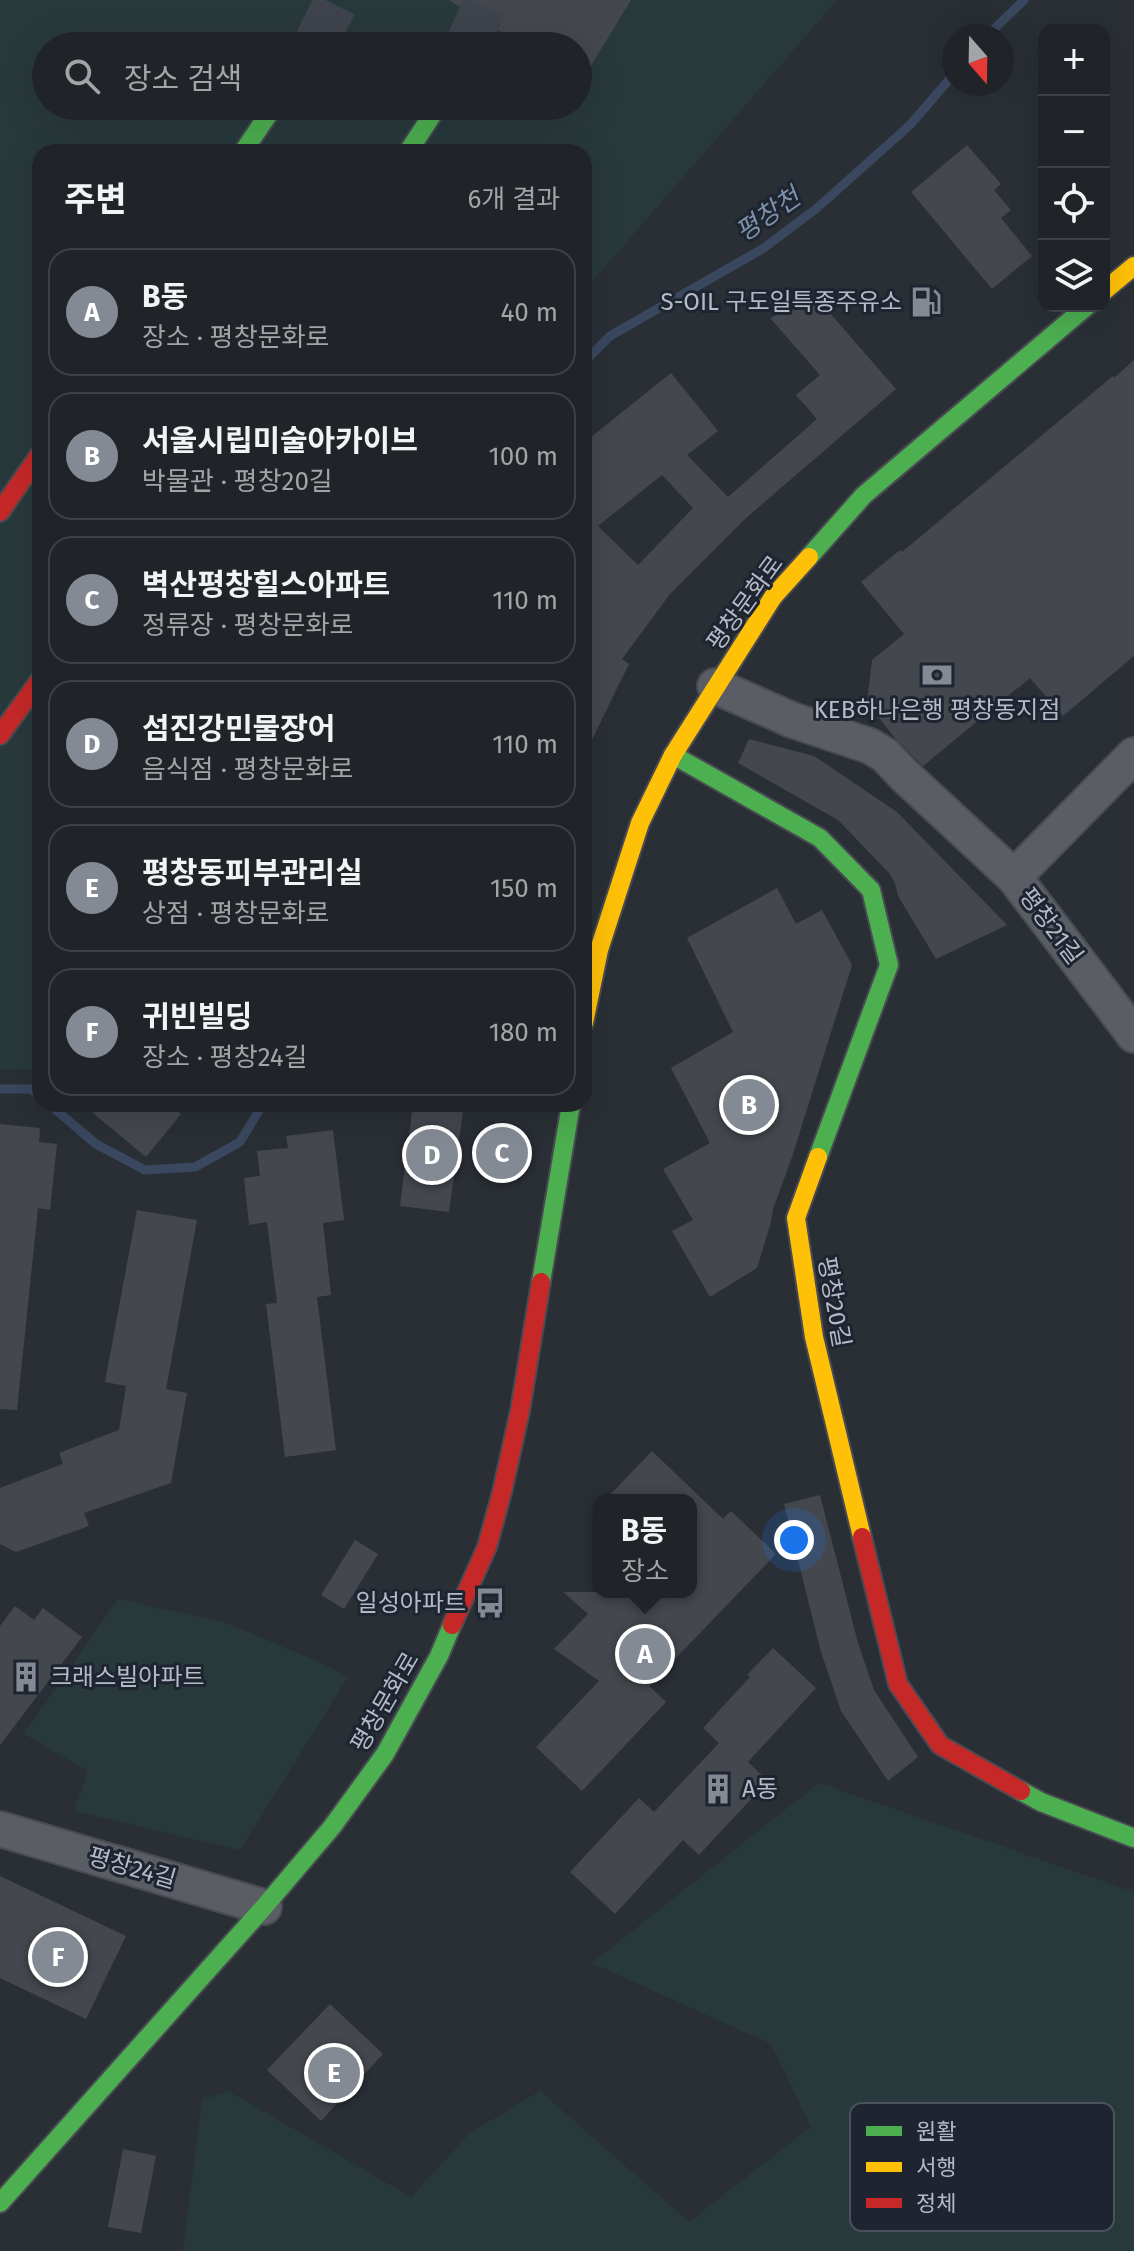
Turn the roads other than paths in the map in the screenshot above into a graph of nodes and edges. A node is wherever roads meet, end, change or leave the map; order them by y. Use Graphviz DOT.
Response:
graph roads {
  1 [pos="265,120"];
  2 [pos="429,120"];
  3 [pos="248,144"];
  4 [pos="413,144"];
  5 [pos="1134,266"];
  6 [pos="1110,286"];
  7 [pos="1080,312"];
  8 [pos="32,466"];
  9 [pos="0,512"];
  10 [pos="715,686"];
  11 [pos="32,691"];
  12 [pos="0,735"];
  13 [pos="673,755"];
  14 [pos="1134,755"];
  15 [pos="1014,877"];
  16 [pos="592,984"];
  17 [pos="1134,1035"];
  18 [pos="570,1112"];
  19 [pos="0,1829"];
  20 [pos="1134,1838"];
  21 [pos="264,1907"];
  22 [pos="0,2203"];
  1 -- 3 [label="main road"];
  2 -- 4 [label="main road"];
  5 -- 6 [label="main road"];
  7 -- 10 [label="main road, 평창문화로"];
  8 -- 9 [label="main road"];
  10 -- 13 [label="main road, 평창문화로"];
  10 -- 15 [label="street"];
  11 -- 12 [label="main road"];
  13 -- 16 [label="main road, 평창문화로"];
  13 -- 20 [label="main road, 평창20길"];
  14 -- 15 [label="street, 평창21길"];
  15 -- 17 [label="street, 평창21길"];
  18 -- 21 [label="main road, 평창문화로"];
  19 -- 21 [label="street, 평창24길"];
  21 -- 22 [label="main road, 평창문화로"];
}
